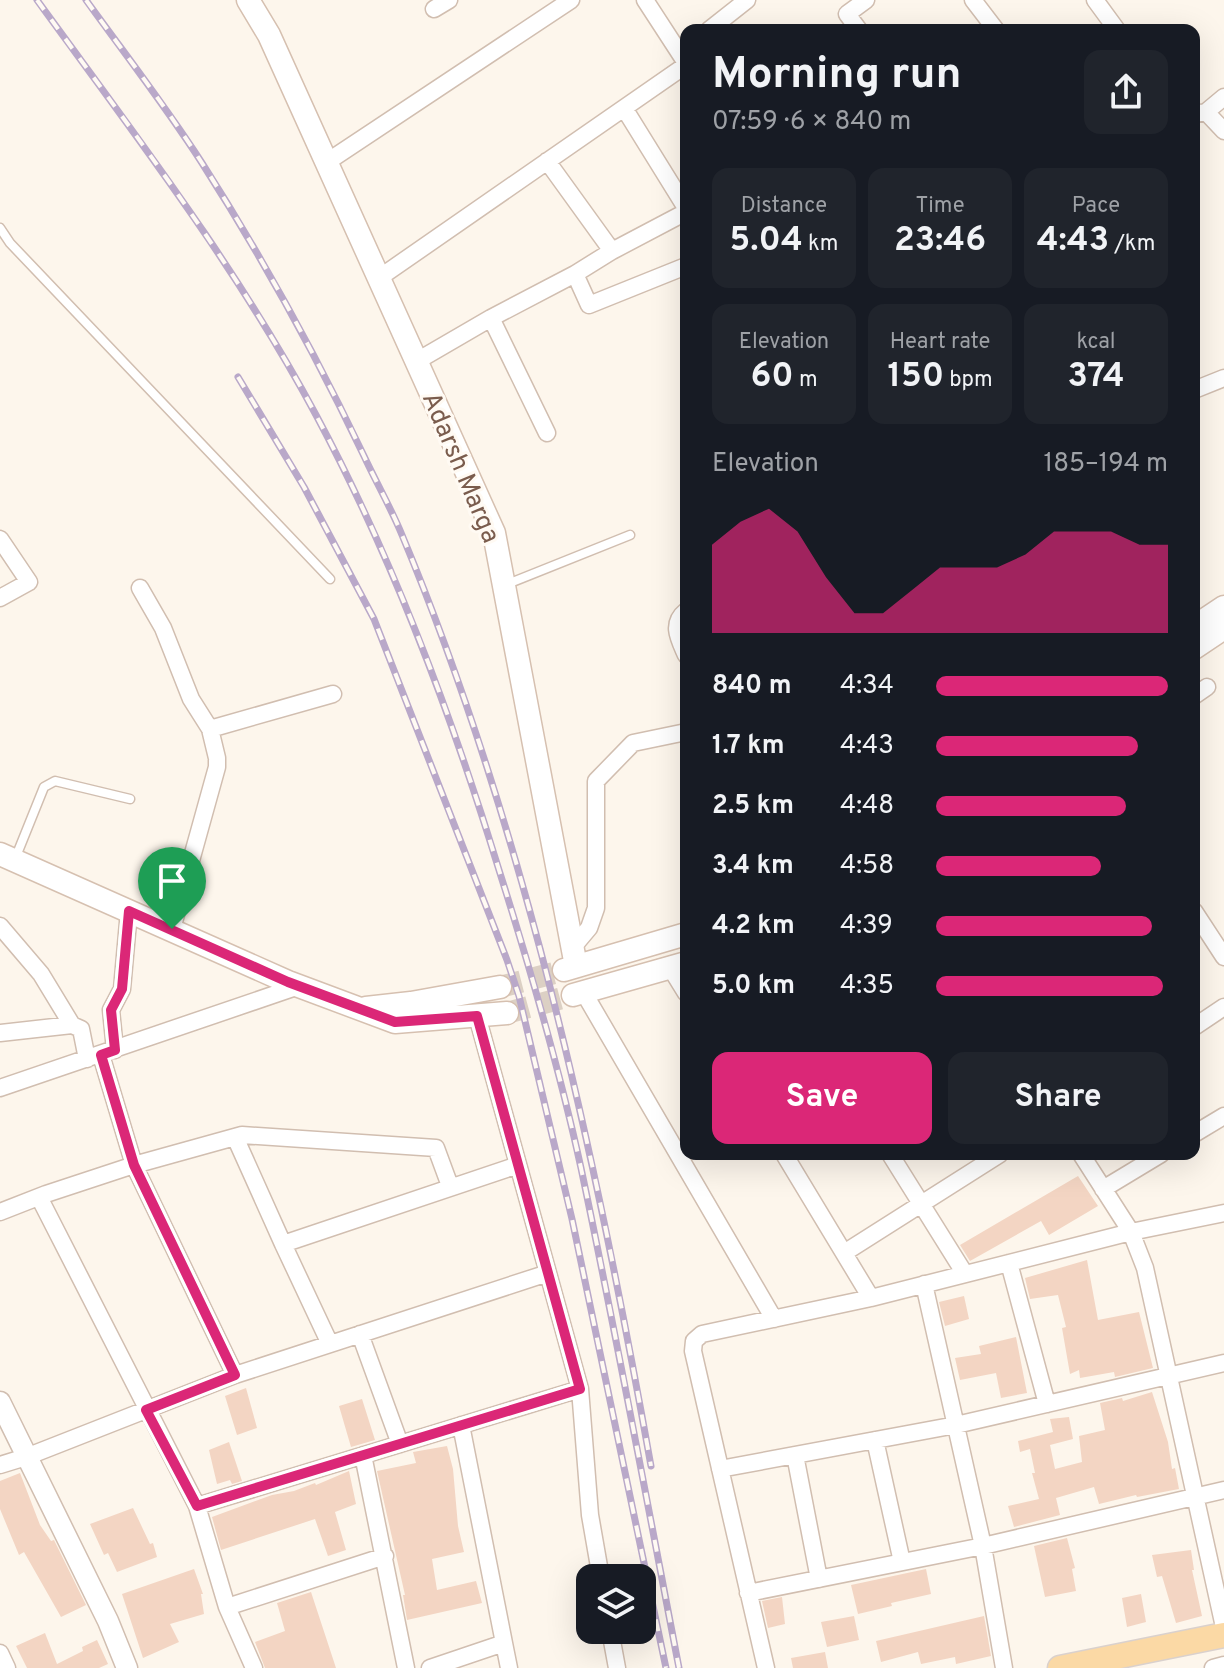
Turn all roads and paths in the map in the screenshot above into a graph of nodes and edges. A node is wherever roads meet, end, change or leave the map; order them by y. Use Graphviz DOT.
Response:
graph roads {
  1 [pos="248,0"];
  2 [pos="449,0"];
  3 [pos="571,0"];
  4 [pos="645,0"];
  5 [pos="747,0"];
  6 [pos="866,0"];
  7 [pos="973,0"];
  8 [pos="1103,3"];
  9 [pos="434,9"];
  10 [pos="717,24"];
  11 [pos="854,24"];
  12 [pos="991,24"];
  13 [pos="1114,24"];
  14 [pos="680,51"];
  15 [pos="680,60"];
  16 [pos="1224,97"];
  17 [pos="624,108"];
  18 [pos="1200,113"];
  19 [pos="1224,131"];
  20 [pos="547,161"];
  21 [pos="327,162"];
  22 [pos="680,200"];
  23 [pos="680,213"];
  24 [pos="0,228"];
  25 [pos="612,251"];
  26 [pos="680,268"];
  27 [pos="575,274"];
  28 [pos="379,278"];
  29 [pos="491,318"];
  30 [pos="417,361"];
  31 [pos="1224,378"];
  32 [pos="1200,388"];
  33 [pos="547,433"];
  34 [pos="630,535"];
  35 [pos="0,539"];
  36 [pos="330,579"];
  37 [pos="504,585"];
  38 [pos="140,588"];
  39 [pos="0,598"];
  40 [pos="1224,607"];
  41 [pos="680,616"];
  42 [pos="1200,623"];
  43 [pos="1224,628"];
  44 [pos="680,642"];
  45 [pos="1200,644"];
  46 [pos="333,694"];
  47 [pos="210,729"];
  48 [pos="680,733"];
  49 [pos="130,799"];
  50 [pos="7,857"];
  51 [pos="129,911"];
  52 [pos="1200,920"];
  53 [pos="0,926"];
  54 [pos="172,929"];
  55 [pos="680,935"];
  56 [pos="1224,957"];
  57 [pos="570,961"];
  58 [pos="678,965"];
  59 [pos="299,986"];
  60 [pos="500,987"];
  61 [pos="579,994"];
  62 [pos="1224,1007"];
  63 [pos="361,1008"];
  64 [pos="507,1013"];
  65 [pos="477,1016"];
  66 [pos="1200,1023"];
  67 [pos="72,1025"];
  68 [pos="0,1033"];
  69 [pos="101,1055"];
  70 [pos="0,1088"];
  71 [pos="1224,1116"];
  72 [pos="1200,1130"];
  73 [pos="235,1137"];
  74 [pos="788,1160"];
  75 [pos="894,1160"];
  76 [pos="990,1160"];
  77 [pos="1085,1160"];
  78 [pos="1151,1160"];
  79 [pos="134,1165"];
  80 [pos="518,1165"];
  81 [pos="450,1186"];
  82 [pos="1103,1189"];
  83 [pos="39,1197"];
  84 [pos="921,1203"];
  85 [pos="0,1212"];
  86 [pos="1224,1213"];
  87 [pos="1131,1232"];
  88 [pos="283,1244"];
  89 [pos="844,1253"];
  90 [pos="1009,1263"];
  91 [pos="548,1273"];
  92 [pos="965,1274"];
  93 [pos="924,1284"];
  94 [pos="871,1298"];
  95 [pos="774,1319"];
  96 [pos="360,1334"];
  97 [pos="330,1344"];
  98 [pos="1224,1363"];
  99 [pos="235,1375"];
  100 [pos="1168,1377"];
  101 [pos="580,1389"];
  102 [pos="0,1402"];
  103 [pos="1047,1404"];
  104 [pos="146,1410"];
  105 [pos="461,1425"];
  106 [pos="956,1425"];
  107 [pos="875,1440"];
  108 [pos="400,1444"];
  109 [pos="363,1455"];
  110 [pos="795,1455"];
  111 [pos="26,1457"];
  112 [pos="0,1465"];
  113 [pos="720,1469"];
  114 [pos="1224,1490"];
  115 [pos="1195,1498"];
  116 [pos="197,1506"];
  117 [pos="983,1546"];
  118 [pos="385,1556"];
  119 [pos="902,1562"];
  120 [pos="599,1564"];
  121 [pos="819,1579"];
  122 [pos="748,1593"];
  123 [pos="227,1607"];
  124 [pos="1221,1641"];
  125 [pos="504,1643"];
  126 [pos="613,1644"];
  127 [pos="0,1653"];
  128 [pos="7,1668"];
  129 [pos="127,1668"];
  130 [pos="254,1668"];
  131 [pos="406,1668"];
  132 [pos="430,1668"];
  133 [pos="509,1668"];
  134 [pos="617,1668"];
  135 [pos="766,1668"];
  136 [pos="1004,1668"];
  137 [pos="1060,1668"];
  138 [pos="1130,1668"];
  1 -- 21 [label="main road, Adarsh Marga"];
  2 -- 9 [label="street"];
  3 -- 21 [label="street"];
  4 -- 14 [label="street"];
  5 -- 10 [label="street"];
  6 -- 11 [label="street"];
  7 -- 12 [label="street"];
  8 -- 13 [label="street"];
  15 -- 17 [label="street"];
  16 -- 18 [label="street"];
  17 -- 20 [label="street"];
  17 -- 22 [label="street"];
  18 -- 19 [label="street"];
  20 -- 25 [label="street"];
  20 -- 28 [label="street"];
  21 -- 28 [label="main road, Adarsh Marga"];
  23 -- 25 [label="street"];
  24 -- 36 [label="lane"];
  25 -- 27 [label="street"];
  26 -- 27 [label="street"];
  27 -- 29 [label="street"];
  28 -- 30 [label="main road, Adarsh Marga"];
  29 -- 30 [label="street"];
  29 -- 33 [label="street"];
  30 -- 37 [label="main road, Adarsh Marga"];
  31 -- 32 [label="street"];
  34 -- 37 [label="lane"];
  35 -- 39 [label="street"];
  37 -- 57 [label="main road, Adarsh Marga"];
  38 -- 47 [label="street"];
  40 -- 42 [label="main road"];
  41 -- 44 [label="street"];
  43 -- 45 [label="main road"];
  46 -- 47 [label="street"];
  47 -- 54 [label="street"];
  48 -- 57 [label="street"];
  49 -- 50 [label="lane"];
  50 -- 51 [label="main road"];
  51 -- 54 [label="main road"];
  51 -- 69 [label="street"];
  52 -- 56 [label="street"];
  53 -- 67 [label="street"];
  54 -- 59 [label="main road"];
  55 -- 57 [label="main road"];
  58 -- 61 [label="main road"];
  59 -- 63 [label="main road"];
  59 -- 69 [label="street"];
  60 -- 63 [label="main road"];
  61 -- 95 [label="street"];
  62 -- 66 [label="street"];
  63 -- 65 [label="main road"];
  64 -- 65 [label="main road"];
  65 -- 80 [label="street"];
  67 -- 68 [label="street"];
  67 -- 69 [label="street"];
  69 -- 70 [label="street"];
  69 -- 79 [label="street"];
  71 -- 72 [label="street"];
  73 -- 79 [label="street"];
  73 -- 81 [label="street"];
  73 -- 88 [label="street"];
  74 -- 89 [label="street"];
  75 -- 84 [label="street"];
  76 -- 84 [label="street"];
  77 -- 82 [label="street"];
  78 -- 82 [label="street"];
  79 -- 83 [label="street"];
  79 -- 99 [label="street"];
  80 -- 81 [label="street"];
  80 -- 91 [label="street"];
  81 -- 88 [label="street"];
  82 -- 87 [label="street"];
  83 -- 85 [label="street"];
  83 -- 104 [label="street"];
  84 -- 89 [label="street"];
  84 -- 92 [label="street"];
  86 -- 87 [label="street"];
  87 -- 90 [label="street"];
  87 -- 100 [label="street"];
  88 -- 97 [label="street"];
  89 -- 94 [label="street"];
  90 -- 92 [label="street"];
  90 -- 103 [label="street"];
  91 -- 96 [label="street"];
  91 -- 101 [label="street"];
  92 -- 93 [label="street"];
  93 -- 94 [label="street"];
  93 -- 106 [label="street"];
  94 -- 95 [label="street"];
  95 -- 113 [label="street"];
  96 -- 97 [label="street"];
  96 -- 108 [label="street"];
  97 -- 99 [label="street"];
  98 -- 100 [label="street"];
  99 -- 104 [label="street"];
  100 -- 103 [label="street"];
  100 -- 115 [label="street"];
  101 -- 105 [label="street"];
  101 -- 120 [label="street"];
  102 -- 111 [label="street"];
  103 -- 106 [label="street"];
  104 -- 111 [label="street"];
  104 -- 116 [label="street"];
  105 -- 108 [label="street"];
  105 -- 125 [label="street"];
  106 -- 107 [label="street"];
  106 -- 117 [label="street"];
  107 -- 110 [label="street"];
  107 -- 119 [label="street"];
  108 -- 109 [label="street"];
  109 -- 116 [label="street"];
  109 -- 118 [label="street"];
  110 -- 113 [label="street"];
  110 -- 121 [label="street"];
  111 -- 112 [label="street"];
  111 -- 129 [label="street"];
  113 -- 122 [label="street"];
  114 -- 115 [label="street"];
  115 -- 117 [label="street"];
  115 -- 124 [label="street"];
  116 -- 123 [label="street"];
  117 -- 119 [label="street"];
  117 -- 136 [label="street"];
  118 -- 123 [label="street"];
  118 -- 131 [label="street"];
  119 -- 121 [label="street"];
  121 -- 122 [label="street"];
  122 -- 135 [label="street"];
  123 -- 130 [label="street"];
  124 -- 137 [label="main road"];
  124 -- 138 [label="main road"];
  125 -- 132 [label="street"];
  125 -- 133 [label="street"];
  126 -- 134 [label="street"];
  127 -- 128 [label="street"];
}
